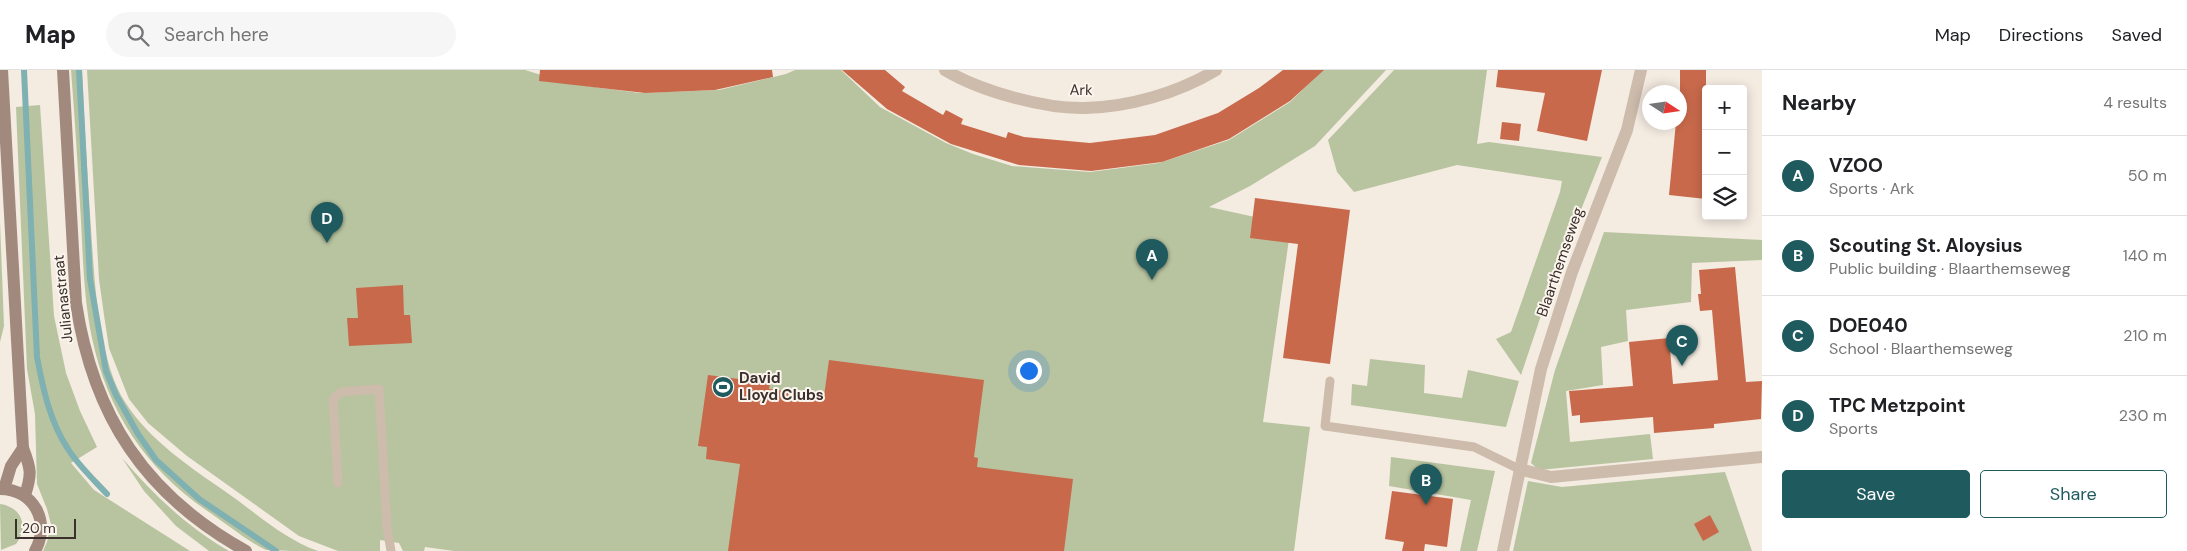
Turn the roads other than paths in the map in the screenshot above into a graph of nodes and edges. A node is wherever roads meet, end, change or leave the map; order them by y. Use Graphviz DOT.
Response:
graph roads {
  1 [pos="2,70"];
  2 [pos="63,70"];
  3 [pos="945,70"];
  4 [pos="1216,70"];
  5 [pos="1641,70"];
  6 [pos="1330,381"];
  7 [pos="23,448"];
  8 [pos="1762,457"];
  9 [pos="1519,468"];
  10 [pos="338,483"];
  11 [pos="2,489"];
  12 [pos="24,495"];
  13 [pos="35,551"];
  14 [pos="246,551"];
  15 [pos="392,551"];
  16 [pos="1504,551"];
  1 -- 7 [label="street"];
  2 -- 14 [label="street, Julianastraat"];
  3 -- 4 [label="street, Ark"];
  5 -- 9 [label="street, Blaarthemseweg"];
  6 -- 9 [label="lane"];
  7 -- 11 [label="street"];
  7 -- 12 [label="street"];
  8 -- 9 [label="street"];
  9 -- 16 [label="street, Blaarthemseweg"];
  10 -- 15 [label="lane"];
  11 -- 12 [label="street"];
  12 -- 13 [label="street"];
}
